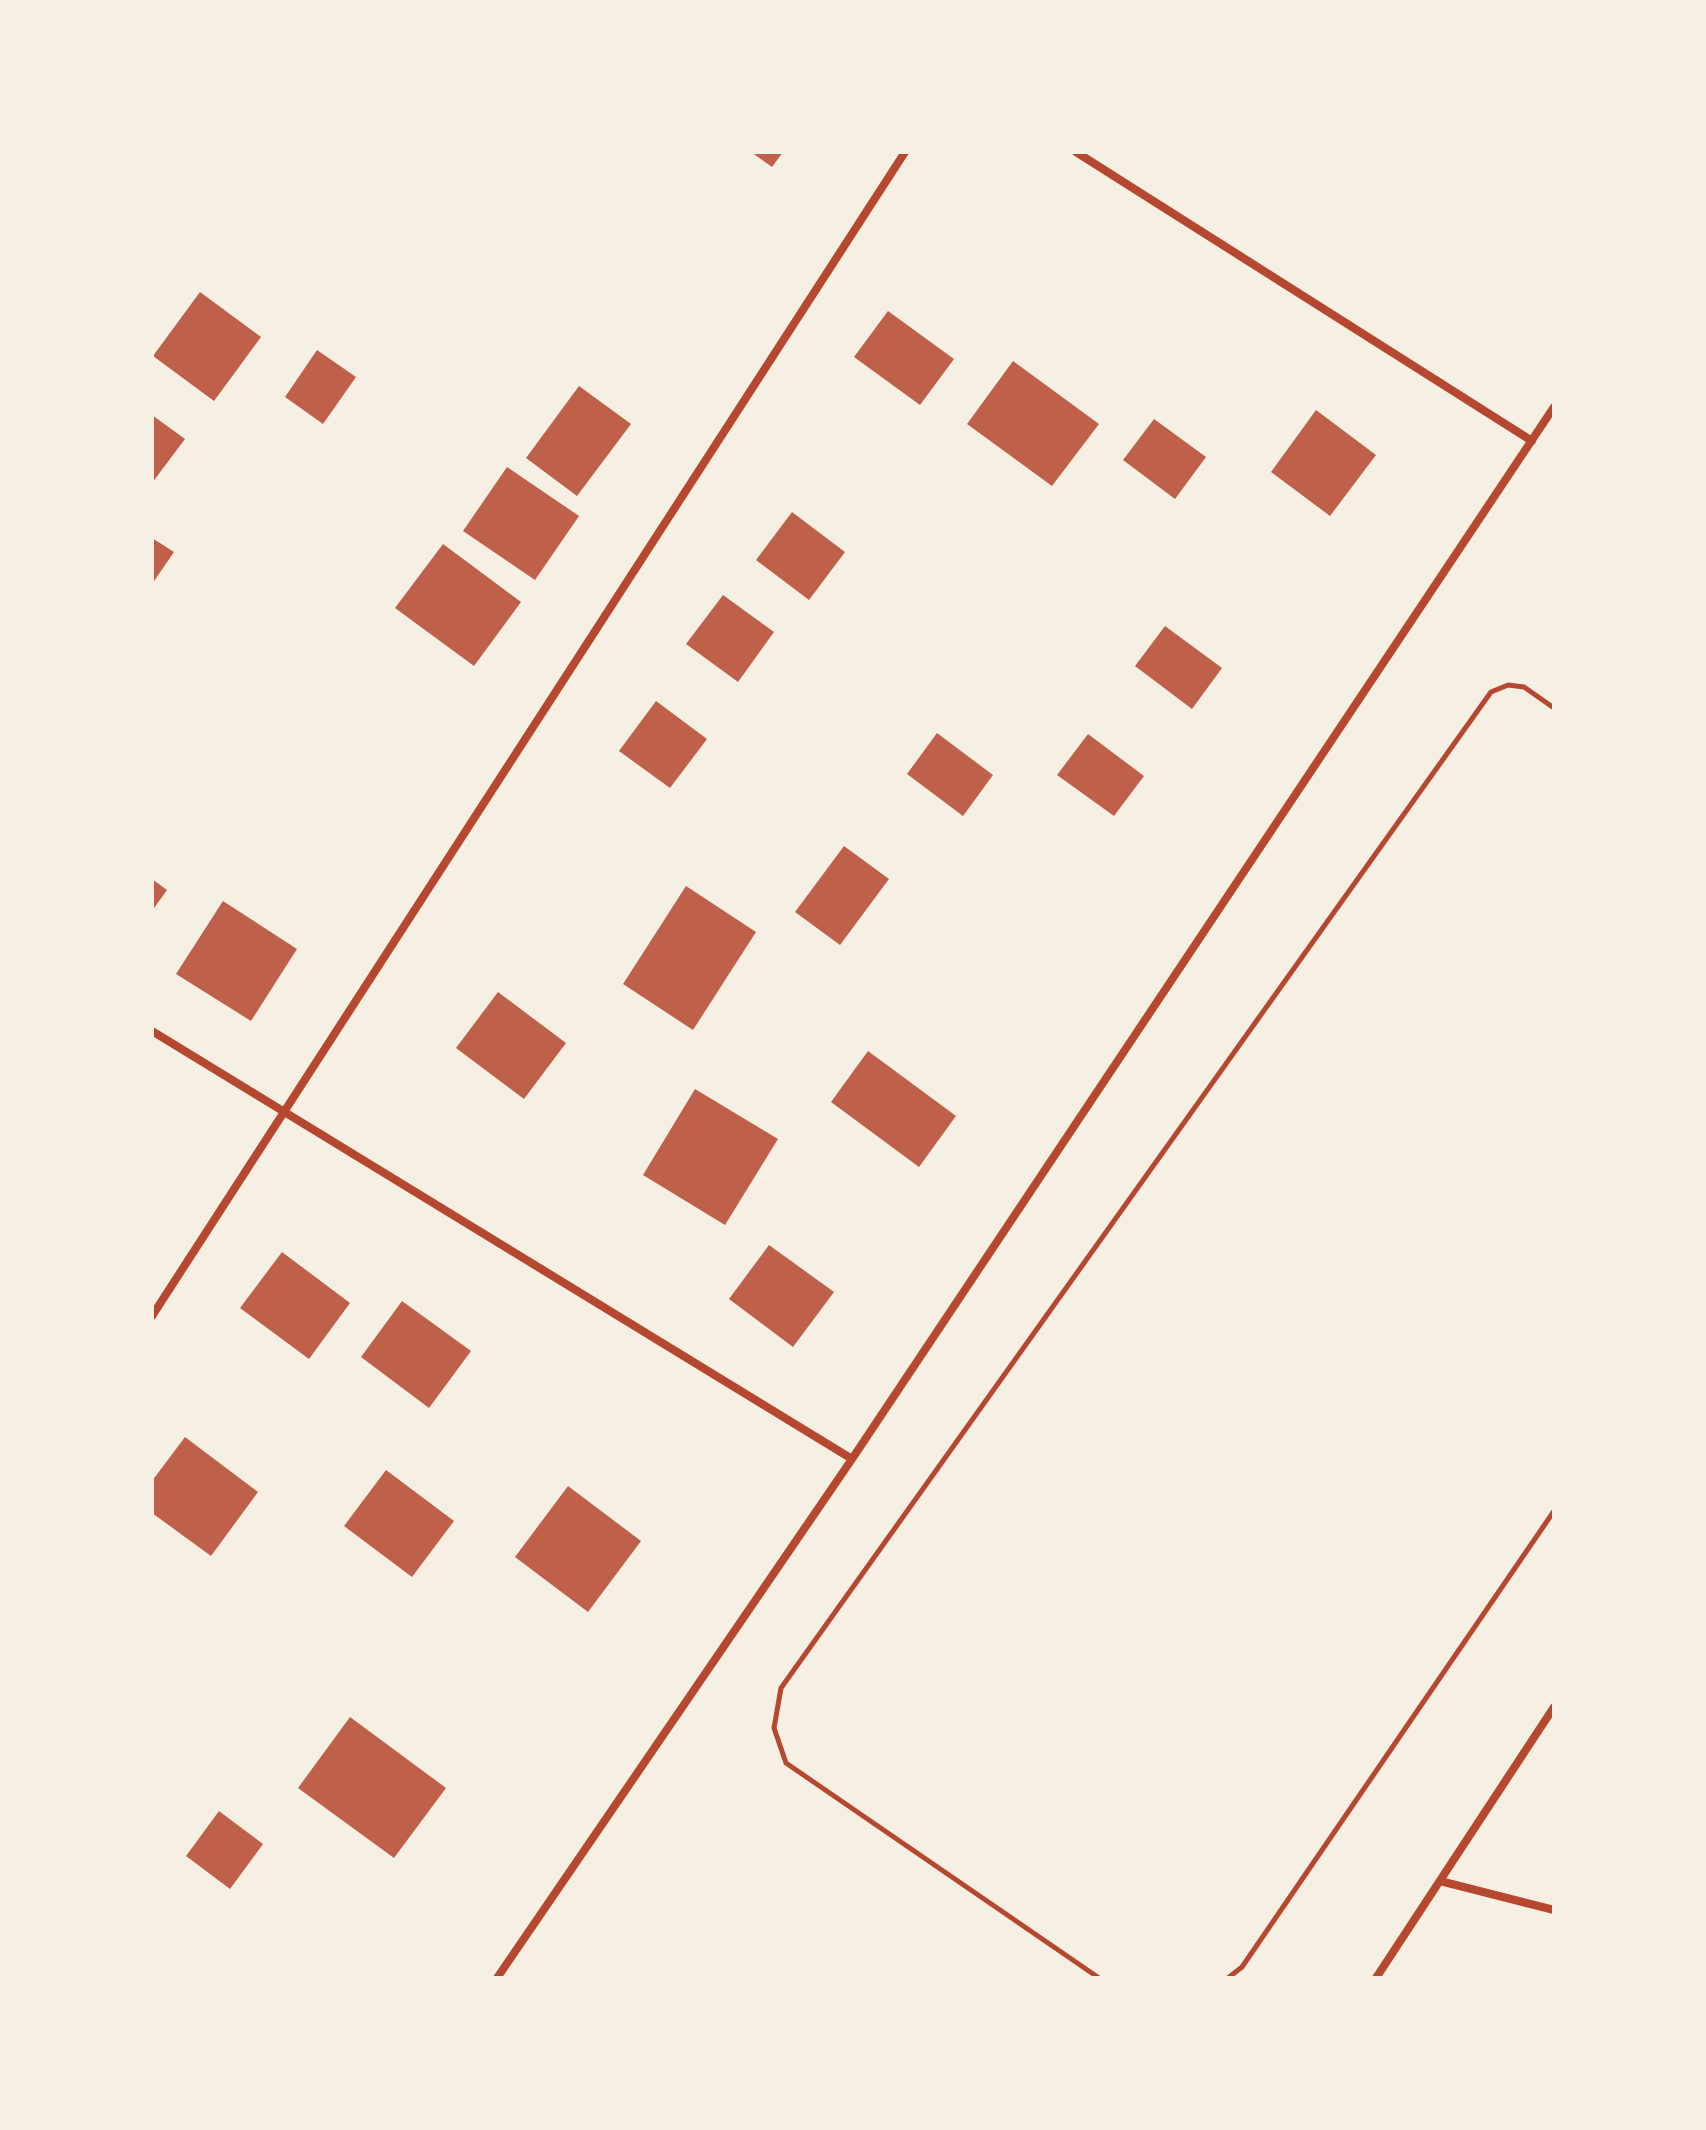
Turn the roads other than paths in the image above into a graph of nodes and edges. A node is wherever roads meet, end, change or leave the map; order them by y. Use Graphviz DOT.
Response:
graph roads {
  1 [pos="905,152"];
  2 [pos="1076,152"];
  3 [pos="1554,407"];
  4 [pos="1532,441"];
  5 [pos="152,1031"];
  6 [pos="284,1112"];
  7 [pos="152,1316"];
  8 [pos="852,1459"];
  9 [pos="1554,1707"];
  10 [pos="1440,1881"];
  11 [pos="1554,1910"];
  12 [pos="497,1978"];
  13 [pos="1376,1978"];
  1 -- 6 [label="street"];
  2 -- 4 [label="street"];
  3 -- 4 [label="street"];
  4 -- 8 [label="street"];
  5 -- 6 [label="street"];
  6 -- 7 [label="street"];
  6 -- 8 [label="street"];
  8 -- 12 [label="street"];
  9 -- 10 [label="street"];
  10 -- 11 [label="street"];
  10 -- 13 [label="street"];
}
